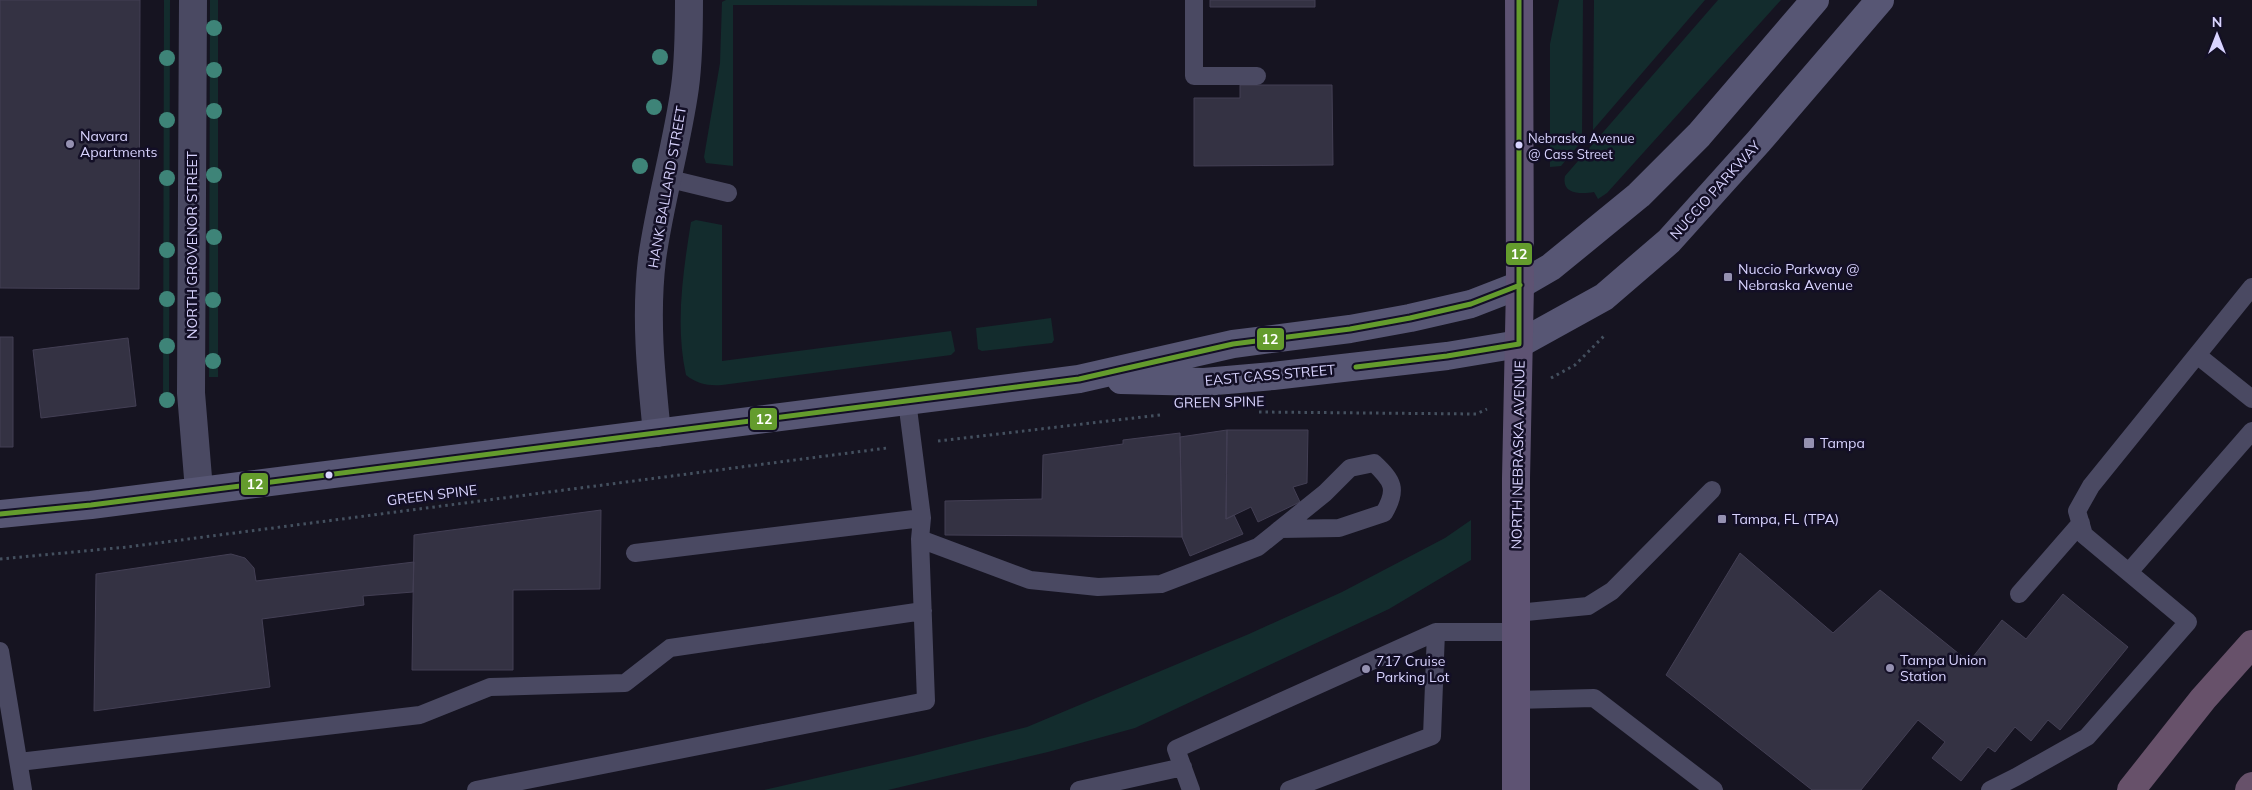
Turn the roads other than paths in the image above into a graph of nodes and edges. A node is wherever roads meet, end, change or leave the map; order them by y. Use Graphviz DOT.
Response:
graph roads {
  1 [pos="193,0"];
  2 [pos="689,0"];
  3 [pos="1194,0"];
  4 [pos="1520,0"];
  5 [pos="1815,0"];
  6 [pos="1880,0"];
  7 [pos="1257,76"];
  8 [pos="666,178"];
  9 [pos="728,193"];
  10 [pos="1520,285"];
  11 [pos="2252,288"];
  12 [pos="1519,344"];
  13 [pos="2197,355"];
  14 [pos="1079,379"];
  15 [pos="2252,399"];
  16 [pos="906,401"];
  17 [pos="2252,431"];
  18 [pos="657,433"];
  19 [pos="199,490"];
  20 [pos="1712,490"];
  21 [pos="0,514"];
  22 [pos="922,518"];
  23 [pos="2081,524"];
  24 [pos="1280,529"];
  25 [pos="920,539"];
  26 [pos="635,552"];
  27 [pos="2129,572"];
  28 [pos="2019,594"];
  29 [pos="922,611"];
  30 [pos="1516,622"];
  31 [pos="1436,632"];
  32 [pos="2252,644"];
  33 [pos="0,651"];
  34 [pos="1516,700"];
  35 [pos="19,762"];
  36 [pos="1183,768"];
  37 [pos="2252,786"];
  38 [pos="23,790"];
  39 [pos="476,790"];
  40 [pos="1079,790"];
  41 [pos="1191,790"];
  42 [pos="1289,790"];
  43 [pos="1516,790"];
  44 [pos="1714,790"];
  45 [pos="1990,790"];
  46 [pos="2131,790"];
  47 [pos="2249,790"];
  1 -- 19 [label="street, NORTH GROVENOR STREET"];
  2 -- 8 [label="street, HANK BALLARD STREET"];
  3 -- 7 [label="lane"];
  4 -- 10 [label="main road, NORTH NEBRASKA AVENUE"];
  5 -- 10 [label="main road"];
  6 -- 12 [label="main road, NUCCIO PARKWAY"];
  8 -- 9 [label="lane"];
  8 -- 18 [label="street, HANK BALLARD STREET"];
  10 -- 12 [label="main road, NORTH NEBRASKA AVENUE"];
  10 -- 14 [label="main road, EAST CASS STREET"];
  11 -- 13 [label="lane"];
  12 -- 14 [label="main road, EAST CASS STREET"];
  12 -- 30 [label="main road, NORTH NEBRASKA AVENUE"];
  13 -- 15 [label="lane"];
  13 -- 23 [label="lane"];
  14 -- 16 [label="main road, EAST CASS STREET"];
  16 -- 18 [label="main road, EAST CASS STREET"];
  16 -- 22 [label="lane"];
  17 -- 27 [label="lane"];
  18 -- 19 [label="main road, EAST CASS STREET"];
  19 -- 21 [label="main road, EAST CASS STREET"];
  20 -- 30 [label="lane"];
  22 -- 25 [label="lane"];
  22 -- 26 [label="lane"];
  23 -- 27 [label="lane"];
  23 -- 28 [label="lane"];
  24 -- 24 [label="lane"];
  24 -- 25 [label="lane"];
  25 -- 29 [label="lane"];
  27 -- 45 [label="lane"];
  29 -- 35 [label="lane"];
  29 -- 39 [label="lane"];
  30 -- 31 [label="lane"];
  30 -- 34 [label="main road, NORTH NEBRASKA AVENUE"];
  31 -- 36 [label="lane"];
  31 -- 42 [label="lane"];
  32 -- 46 [label="highway"];
  33 -- 35 [label="lane"];
  34 -- 43 [label="main road, NORTH NEBRASKA AVENUE"];
  34 -- 44 [label="lane"];
  35 -- 38 [label="lane"];
  36 -- 40 [label="lane"];
  36 -- 41 [label="lane"];
  37 -- 47 [label="highway"];
}
